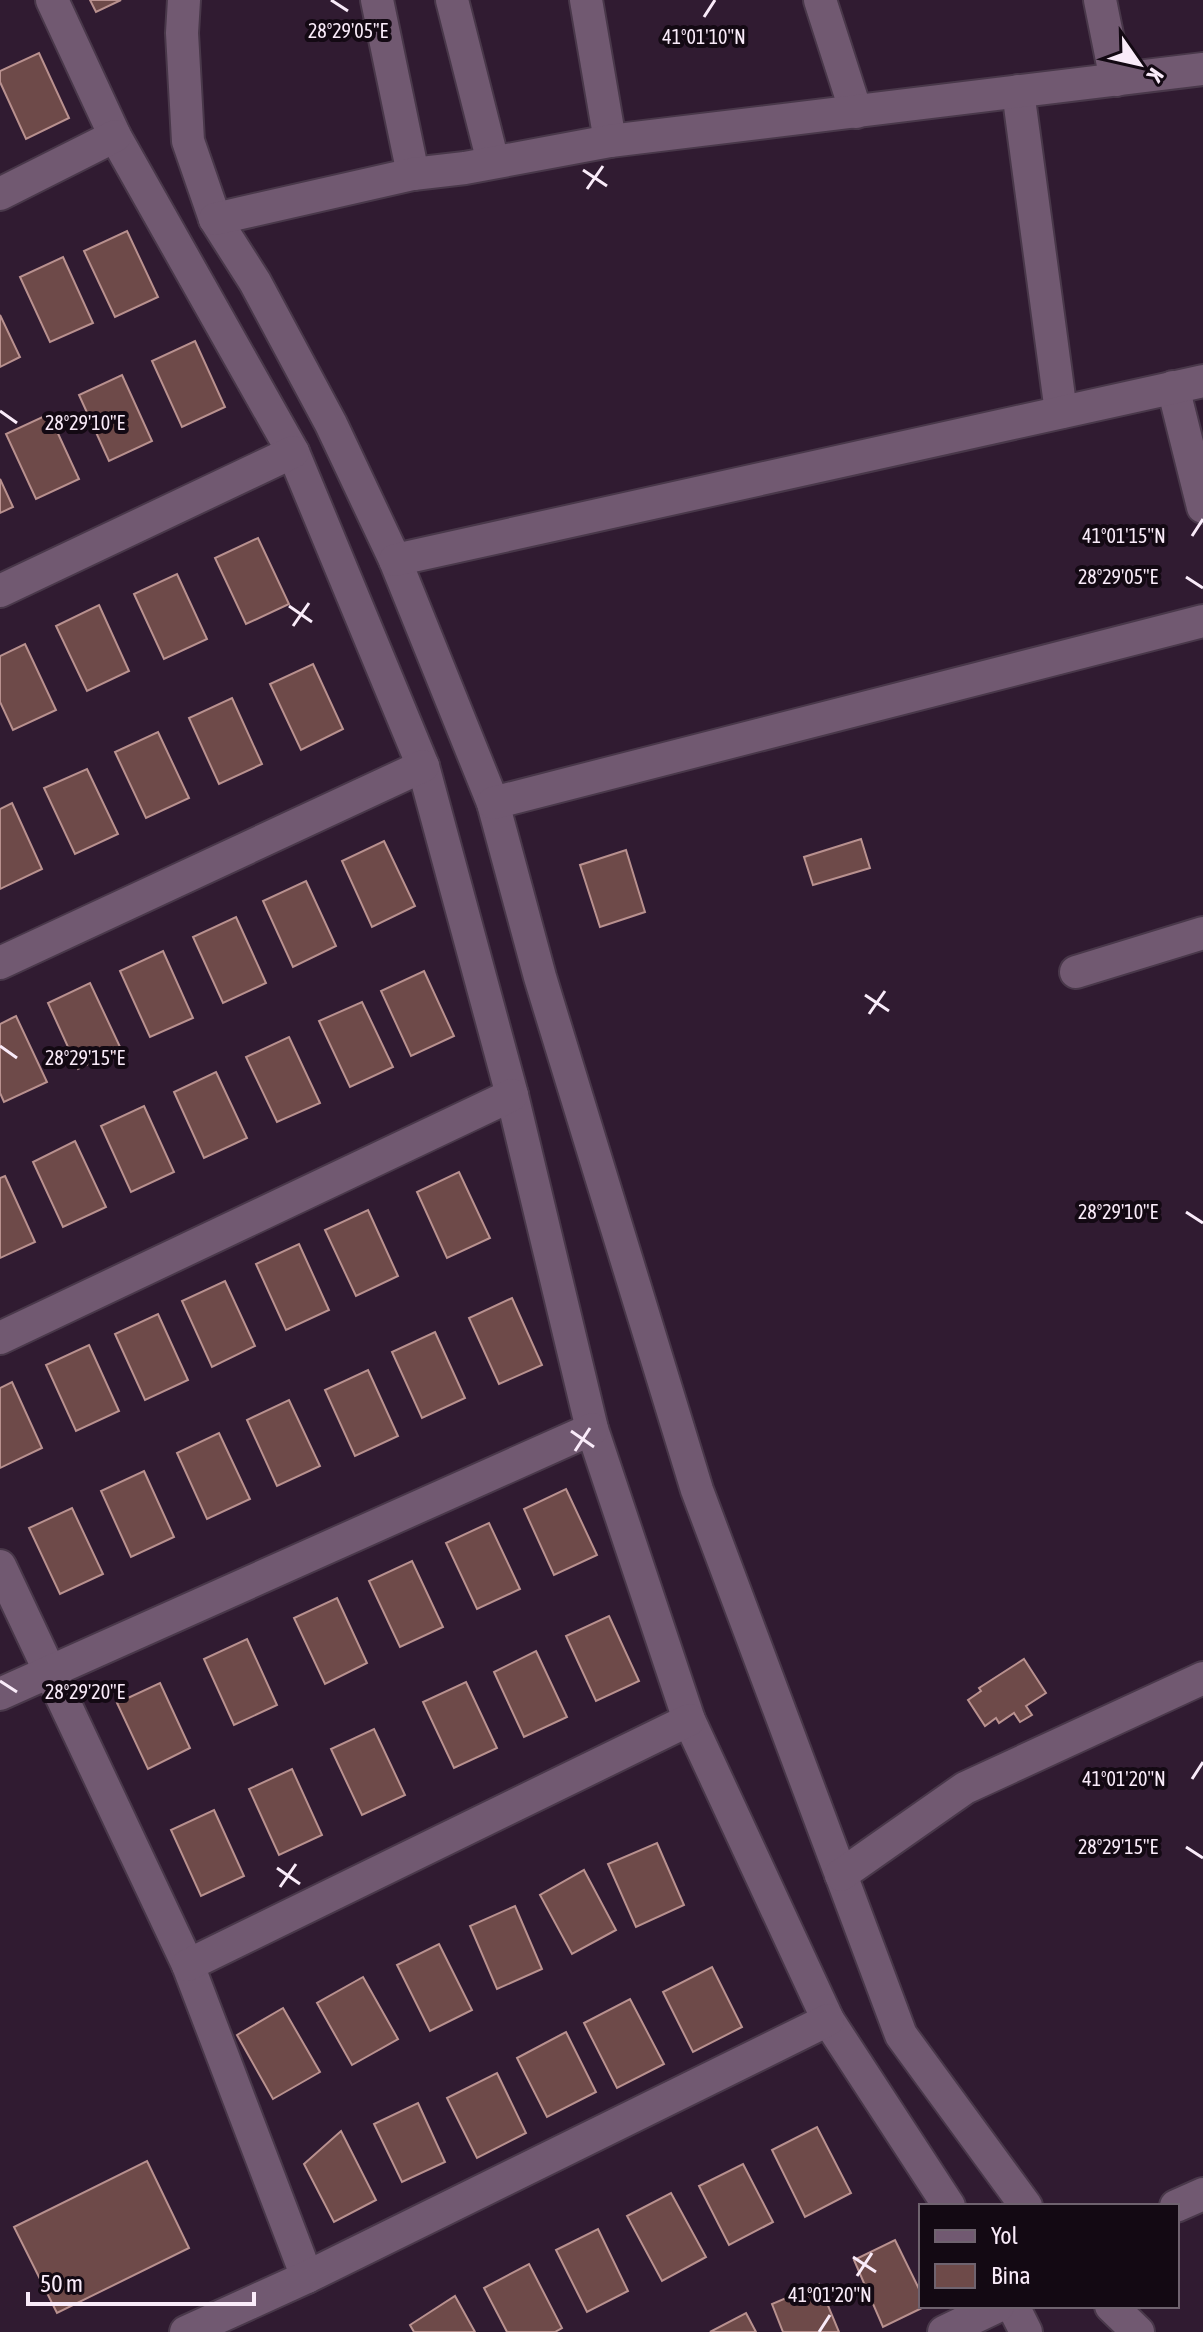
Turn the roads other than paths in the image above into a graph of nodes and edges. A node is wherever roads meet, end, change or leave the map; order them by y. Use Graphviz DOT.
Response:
graph roads {
  1 [pos="52,0"];
  2 [pos="184,0"];
  3 [pos="377,0"];
  4 [pos="452,0"];
  5 [pos="586,0"];
  6 [pos="820,0"];
  7 [pos="1100,0"];
  8 [pos="1203,69"];
  9 [pos="1116,80"];
  10 [pos="1018,91"];
  11 [pos="856,112"];
  12 [pos="115,136"];
  13 [pos="610,141"];
  14 [pos="493,162"];
  15 [pos="413,174"];
  16 [pos="0,194"];
  17 [pos="215,219"];
  18 [pos="1188,384"];
  19 [pos="1061,412"];
  20 [pos="293,452"];
  21 [pos="1203,507"];
  22 [pos="395,560"];
  23 [pos="0,591"];
  24 [pos="1203,621"];
  25 [pos="423,766"];
  26 [pos="493,803"];
  27 [pos="1203,933"];
  28 [pos="0,963"];
  29 [pos="1076,972"];
  30 [pos="512,1095"];
  31 [pos="0,1338"];
  32 [pos="592,1429"];
  33 [pos="0,1566"];
  34 [pos="50,1672"];
  35 [pos="1203,1678"];
  36 [pos="0,1694"];
  37 [pos="689,1720"];
  38 [pos="841,1875"];
  39 [pos="188,1965"];
  40 [pos="828,2020"];
  41 [pos="1203,2194"];
  42 [pos="948,2204"];
  43 [pos="1025,2204"];
  44 [pos="1179,2205"];
  45 [pos="307,2277"];
  46 [pos="994,2308"];
  47 [pos="1014,2308"];
  48 [pos="1113,2308"];
  49 [pos="186,2332"];
  50 [pos="944,2332"];
  51 [pos="1026,2332"];
  52 [pos="1138,2332"];
  1 -- 12 [label="street"];
  2 -- 17 [label="street"];
  3 -- 15 [label="street"];
  4 -- 14 [label="street"];
  5 -- 13 [label="street"];
  6 -- 11 [label="street"];
  7 -- 9 [label="street"];
  8 -- 9 [label="street"];
  9 -- 10 [label="street"];
  10 -- 11 [label="street"];
  10 -- 19 [label="street"];
  11 -- 13 [label="street"];
  12 -- 16 [label="street"];
  12 -- 20 [label="street"];
  13 -- 14 [label="street"];
  14 -- 15 [label="street"];
  15 -- 17 [label="street"];
  17 -- 22 [label="street"];
  18 -- 19 [label="street"];
  18 -- 21 [label="street"];
  19 -- 22 [label="street"];
  20 -- 23 [label="street"];
  20 -- 25 [label="street"];
  22 -- 26 [label="street"];
  24 -- 26 [label="street"];
  25 -- 28 [label="street"];
  25 -- 30 [label="street"];
  26 -- 38 [label="street"];
  27 -- 29 [label="street"];
  30 -- 31 [label="street"];
  30 -- 32 [label="street"];
  32 -- 34 [label="street"];
  32 -- 37 [label="street"];
  33 -- 34 [label="street"];
  34 -- 36 [label="street"];
  34 -- 39 [label="street"];
  35 -- 38 [label="street"];
  37 -- 39 [label="street"];
  37 -- 40 [label="street"];
  38 -- 43 [label="street"];
  39 -- 45 [label="street"];
  40 -- 42 [label="street"];
  40 -- 45 [label="street"];
  41 -- 44 [label="street"];
  45 -- 49 [label="street"];
  46 -- 50 [label="street"];
  47 -- 51 [label="street"];
  48 -- 52 [label="street"];
}
